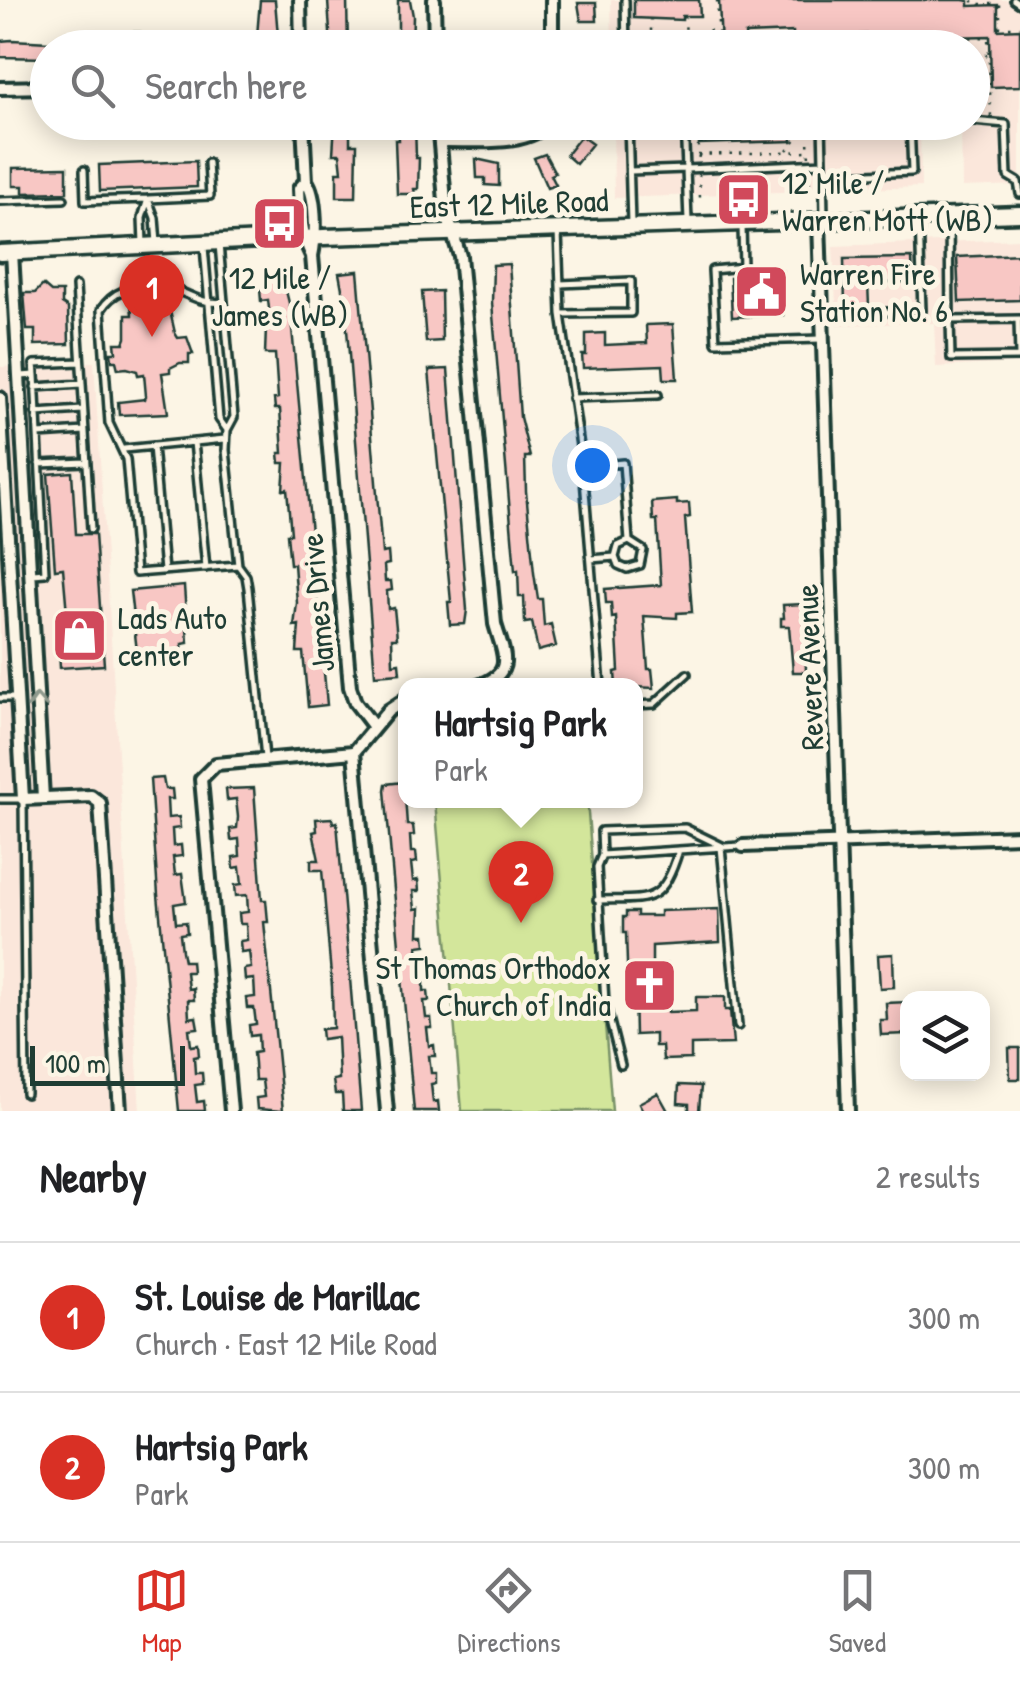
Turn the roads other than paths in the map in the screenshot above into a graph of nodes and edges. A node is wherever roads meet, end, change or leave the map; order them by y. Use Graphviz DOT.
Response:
graph roads {
  1 [pos="300,0"];
  2 [pos="434,0"];
  3 [pos="552,0"];
  4 [pos="625,0"];
  5 [pos="1014,0"];
  6 [pos="1020,4"];
  7 [pos="301,30"];
  8 [pos="435,30"];
  9 [pos="552,30"];
  10 [pos="626,30"];
  11 [pos="30,87"];
  12 [pos="0,88"];
  13 [pos="990,124"];
  14 [pos="305,140"];
  15 [pos="463,140"];
  16 [pos="629,140"];
  17 [pos="686,140"];
  18 [pos="822,140"];
  19 [pos="911,140"];
  20 [pos="442,141"];
  21 [pos="208,163"];
  22 [pos="823,163"];
  23 [pos="686,169"];
  24 [pos="84,170"];
  25 [pos="630,170"];
  26 [pos="824,176"];
  27 [pos="1020,194"];
  28 [pos="64,199"];
  29 [pos="148,200"];
  30 [pos="0,201"];
  31 [pos="1020,214"];
  32 [pos="948,216"];
  33 [pos="918,217"];
  34 [pos="822,220"];
  35 [pos="742,223"];
  36 [pos="688,224"];
  37 [pos="631,227"];
  38 [pos="557,229"];
  39 [pos="452,233"];
  40 [pos="310,238"];
  41 [pos="211,244"];
  42 [pos="150,247"];
  43 [pos="6,252"];
  44 [pos="560,284"];
  45 [pos="76,286"];
  46 [pos="224,302"];
  47 [pos="209,304"];
  48 [pos="561,314"];
  49 [pos="822,314"];
  50 [pos="1019,319"];
  51 [pos="950,320"];
  52 [pos="823,339"];
  53 [pos="80,362"];
  54 [pos="35,375"];
  55 [pos="17,376"];
  56 [pos="82,384"];
  57 [pos="35,387"];
  58 [pos="18,390"];
  59 [pos="658,394"];
  60 [pos="0,395"];
  61 [pos="572,398"];
  62 [pos="83,410"];
  63 [pos="36,413"];
  64 [pos="227,430"];
  65 [pos="85,432"];
  66 [pos="38,434"];
  67 [pos="22,438"];
  68 [pos="4,439"];
  69 [pos="226,439"];
  70 [pos="194,442"];
  71 [pos="153,446"];
  72 [pos="124,449"];
  73 [pos="2,462"];
  74 [pos="86,462"];
  75 [pos="39,464"];
  76 [pos="583,467"];
  77 [pos="4,511"];
  78 [pos="90,529"];
  79 [pos="629,541"];
  80 [pos="615,557"];
  81 [pos="591,559"];
  82 [pos="238,565"];
  83 [pos="206,568"];
  84 [pos="164,571"];
  85 [pos="30,574"];
  86 [pos="11,576"];
  87 [pos="35,668"];
  88 [pos="16,669"];
  89 [pos="687,674"];
  90 [pos="495,678"];
  91 [pos="600,678"];
  92 [pos="0,698"];
  93 [pos="18,698"];
  94 [pos="398,704"];
  95 [pos="643,705"];
  96 [pos="374,727"];
  97 [pos="354,752"];
  98 [pos="265,760"];
  99 [pos="43,798"];
  100 [pos="0,799"];
  101 [pos="23,799"];
  102 [pos="1020,836"];
  103 [pos="840,843"];
  104 [pos="743,846"];
  105 [pos="723,847"];
  106 [pos="679,850"];
  107 [pos="602,855"];
  108 [pos="598,900"];
  109 [pos="738,1026"];
  110 [pos="622,1065"];
  111 [pos="26,1094"];
  112 [pos="118,1111"];
  113 [pos="231,1111"];
  114 [pos="386,1111"];
  115 [pos="848,1111"];
  1 -- 7 [label="street"];
  2 -- 8 [label="street"];
  3 -- 9 [label="street"];
  4 -- 10 [label="lane"];
  5 -- 6 [label="lane"];
  11 -- 12 [label="street"];
  13 -- 27 [label="lane"];
  14 -- 40 [label="street, James Drive"];
  15 -- 20 [label="street"];
  16 -- 25 [label="lane"];
  17 -- 23 [label="lane"];
  18 -- 22 [label="lane"];
  19 -- 26 [label="lane"];
  20 -- 39 [label="street"];
  21 -- 29 [label="lane"];
  22 -- 23 [label="lane"];
  22 -- 26 [label="lane"];
  23 -- 25 [label="lane"];
  23 -- 36 [label="lane"];
  24 -- 29 [label="lane"];
  25 -- 37 [label="lane"];
  26 -- 34 [label="lane"];
  28 -- 30 [label="lane"];
  29 -- 42 [label="lane"];
  29 -- 42 [label="lane"];
  31 -- 32 [label="main road, East 12 Mile Road"];
  32 -- 33 [label="main road, East 12 Mile Road"];
  32 -- 51 [label="lane"];
  33 -- 34 [label="main road, East 12 Mile Road"];
  33 -- 49 [label="lane"];
  34 -- 35 [label="main road, East 12 Mile Road"];
  34 -- 49 [label="street, Revere Avenue"];
  35 -- 36 [label="main road, East 12 Mile Road"];
  35 -- 52 [label="lane"];
  36 -- 37 [label="main road, East 12 Mile Road"];
  37 -- 38 [label="main road, East 12 Mile Road"];
  38 -- 39 [label="main road, East 12 Mile Road"];
  38 -- 44 [label="lane"];
  39 -- 40 [label="main road, East 12 Mile Road"];
  39 -- 90 [label="street"];
  40 -- 41 [label="main road, East 12 Mile Road"];
  40 -- 96 [label="street, James Drive"];
  41 -- 42 [label="main road, East 12 Mile Road"];
  41 -- 46 [label="lane"];
  41 -- 47 [label="lane"];
  42 -- 43 [label="main road, East 12 Mile Road"];
  43 -- 55 [label="street"];
  44 -- 48 [label="lane"];
  44 -- 48 [label="lane"];
  45 -- 53 [label="lane"];
  46 -- 47 [label="lane"];
  46 -- 64 [label="lane"];
  47 -- 64 [label="lane"];
  47 -- 72 [label="lane"];
  48 -- 61 [label="lane"];
  49 -- 52 [label="street, Revere Avenue"];
  50 -- 51 [label="lane"];
  50 -- 51 [label="lane"];
  52 -- 103 [label="street, Revere Avenue"];
  53 -- 54 [label="lane"];
  53 -- 56 [label="lane"];
  54 -- 55 [label="lane"];
  54 -- 57 [label="lane"];
  55 -- 58 [label="street"];
  56 -- 57 [label="lane"];
  56 -- 62 [label="lane"];
  57 -- 63 [label="lane"];
  58 -- 60 [label="street"];
  58 -- 67 [label="street"];
  59 -- 61 [label="lane"];
  60 -- 68 [label="street"];
  61 -- 76 [label="lane"];
  62 -- 63 [label="lane"];
  62 -- 65 [label="lane"];
  63 -- 66 [label="lane"];
  64 -- 69 [label="lane"];
  65 -- 66 [label="lane"];
  65 -- 74 [label="lane"];
  66 -- 75 [label="lane"];
  67 -- 68 [label="street"];
  67 -- 85 [label="street"];
  68 -- 73 [label="street"];
  69 -- 70 [label="lane"];
  69 -- 82 [label="lane"];
  70 -- 71 [label="lane"];
  70 -- 83 [label="lane"];
  71 -- 72 [label="lane"];
  71 -- 84 [label="lane"];
  72 -- 84 [label="lane"];
  73 -- 77 [label="street"];
  74 -- 75 [label="lane"];
  74 -- 78 [label="lane"];
  75 -- 85 [label="lane"];
  76 -- 79 [label="lane"];
  76 -- 81 [label="lane"];
  77 -- 86 [label="street"];
  79 -- 80 [label="lane"];
  79 -- 80 [label="lane"];
  80 -- 81 [label="lane"];
  81 -- 91 [label="lane"];
  82 -- 83 [label="lane"];
  82 -- 98 [label="lane"];
  83 -- 84 [label="lane"];
  85 -- 86 [label="street"];
  85 -- 87 [label="street"];
  86 -- 88 [label="street"];
  87 -- 88 [label="street"];
  99 -- 87 [label="street, one-way"];
  88 -- 93 [label="street"];
  89 -- 95 [label="lane"];
  92 -- 93 [label="lane"];
  93 -- 101 [label="street"];
  94 -- 96 [label="street"];
  96 -- 97 [label="street"];
  97 -- 98 [label="street"];
  97 -- 114 [label="street"];
  98 -- 113 [label="street"];
  99 -- 101 [label="street"];
  99 -- 112 [label="street"];
  100 -- 101 [label="lane"];
  101 -- 111 [label="lane"];
  102 -- 103 [label="street"];
  103 -- 104 [label="street"];
  103 -- 115 [label="street, Revere Avenue"];
  104 -- 105 [label="lane"];
  105 -- 106 [label="lane"];
  105 -- 107 [label="lane"];
  105 -- 109 [label="lane"];
  106 -- 107 [label="lane"];
  106 -- 108 [label="lane"];
  107 -- 108 [label="lane"];
  108 -- 110 [label="lane"];
}
